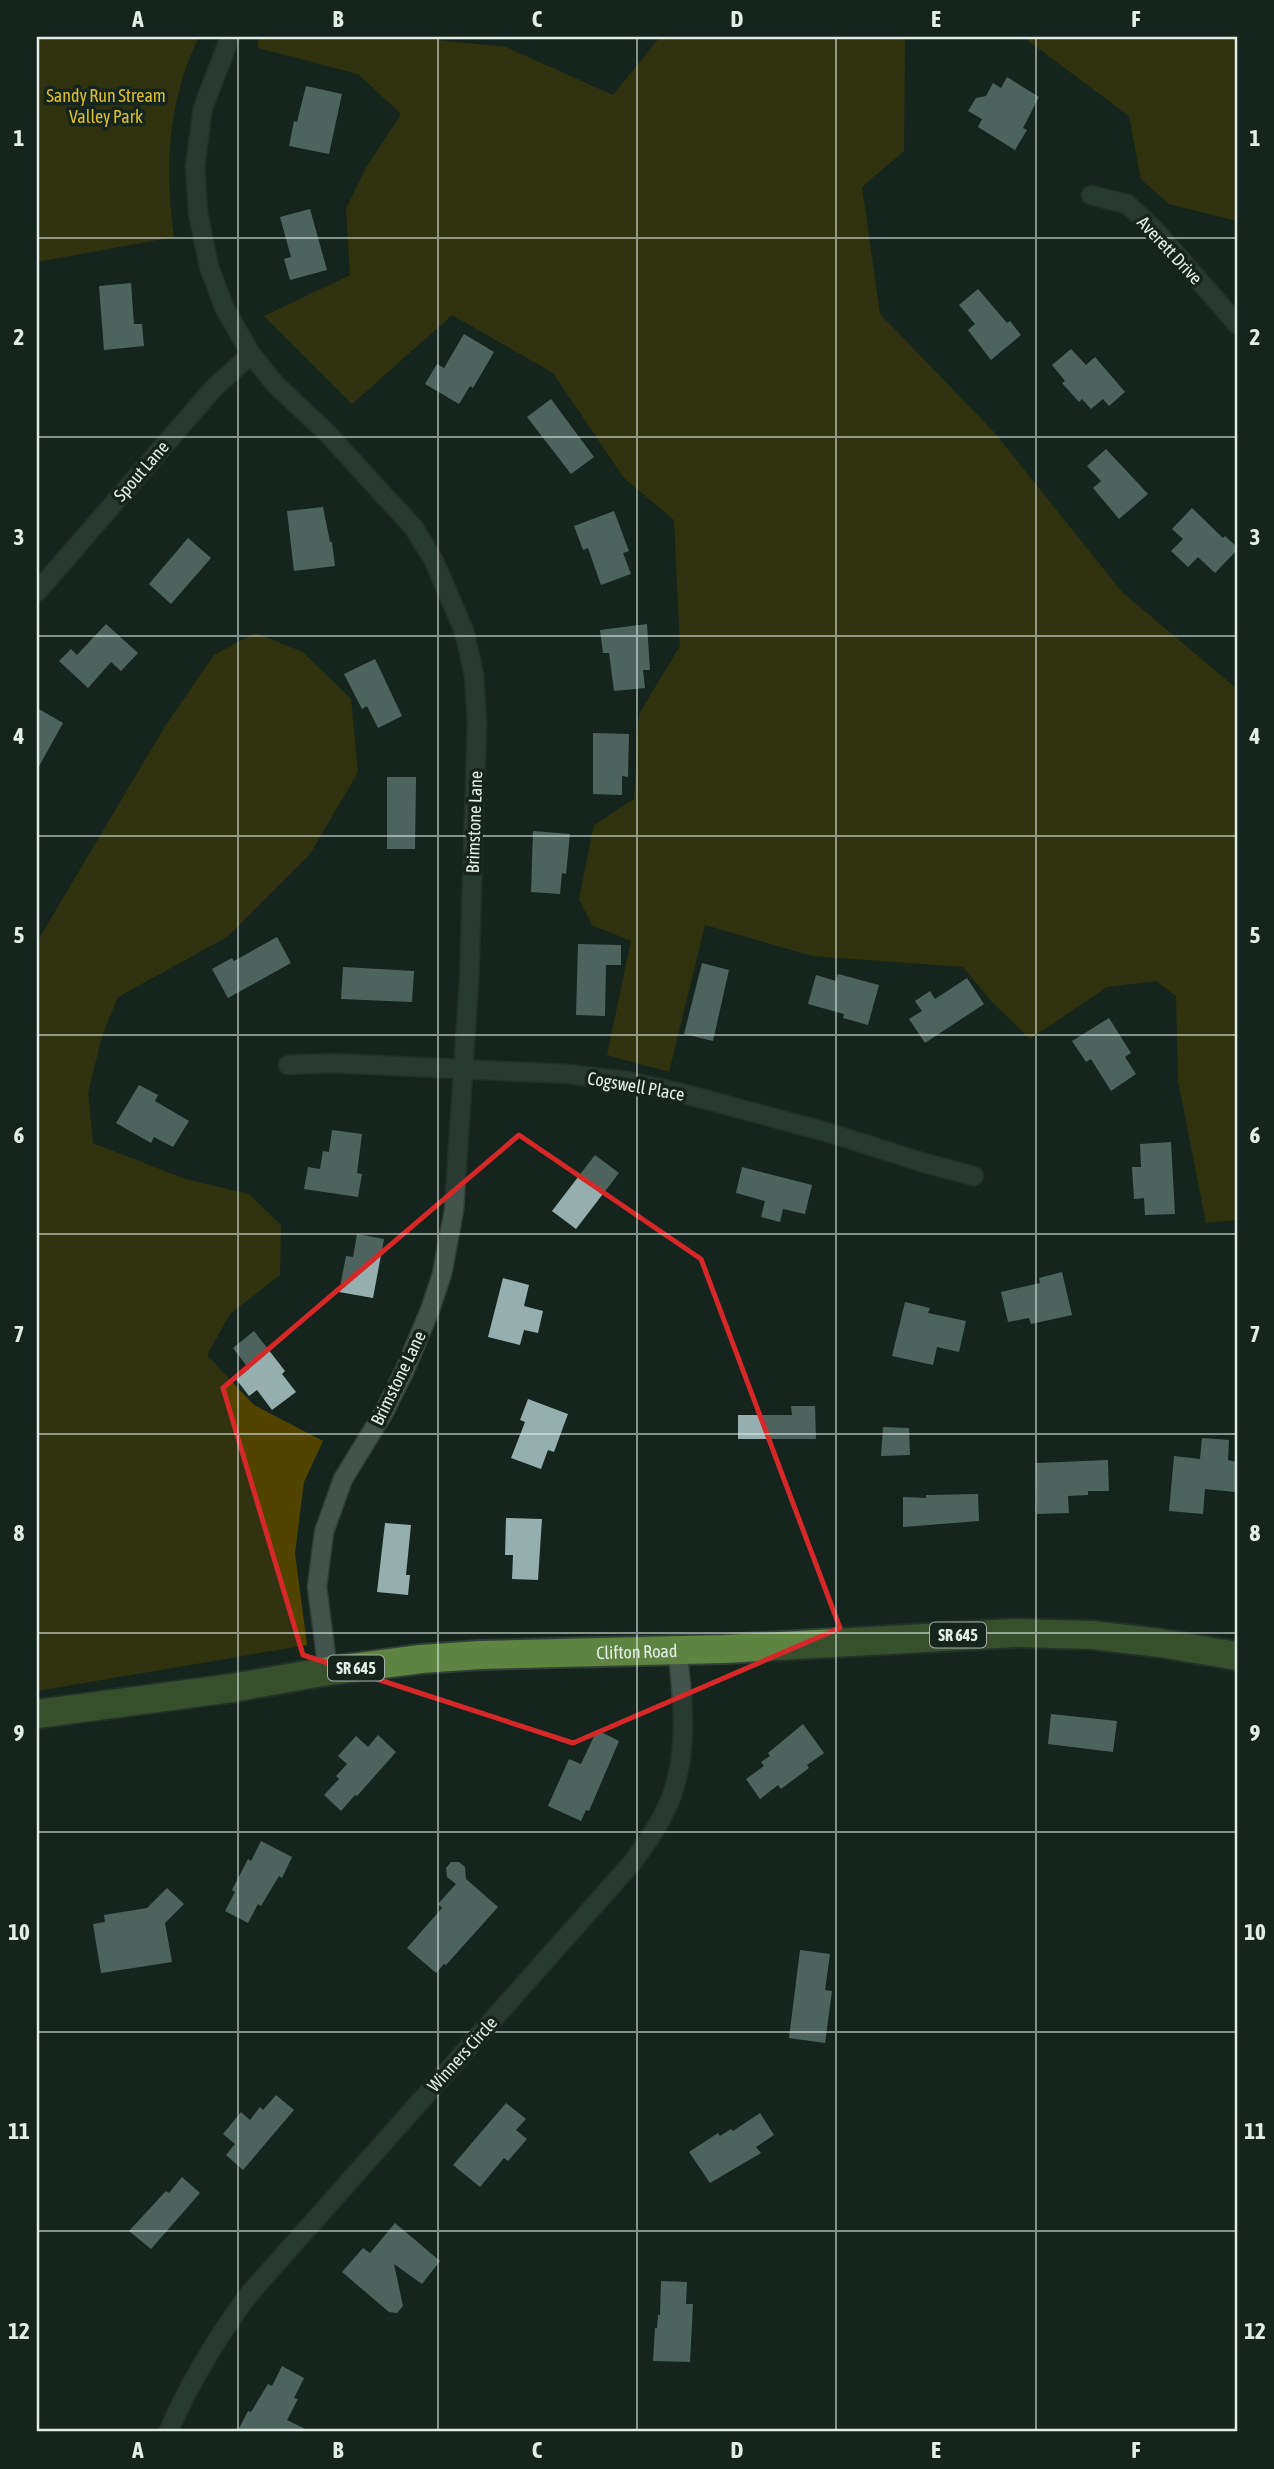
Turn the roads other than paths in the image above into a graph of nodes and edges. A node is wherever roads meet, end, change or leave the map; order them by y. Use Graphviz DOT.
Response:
graph roads {
  1 [pos="230,37"];
  2 [pos="1091,195"];
  3 [pos="1237,324"];
  4 [pos="251,354"];
  5 [pos="37,592"];
  6 [pos="288,1065"];
  7 [pos="464,1071"];
  8 [pos="974,1176"];
  9 [pos="677,1649"];
  10 [pos="1237,1656"];
  11 [pos="328,1671"];
  12 [pos="37,1714"];
  13 [pos="168,2432"];
  1 -- 4 [label="street, Brimstone Lane"];
  2 -- 3 [label="street, Averett Drive"];
  4 -- 5 [label="street, Spout Lane"];
  4 -- 7 [label="street, Brimstone Lane"];
  6 -- 7 [label="street, Cogswell Place"];
  7 -- 8 [label="street, Cogswell Place"];
  7 -- 11 [label="street, Brimstone Lane"];
  9 -- 10 [label="main road, Clifton Road / SR 645"];
  9 -- 11 [label="main road, Clifton Road / SR 645"];
  9 -- 13 [label="street, Winners Circle"];
  11 -- 12 [label="main road, Clifton Road / SR 645"];
}
